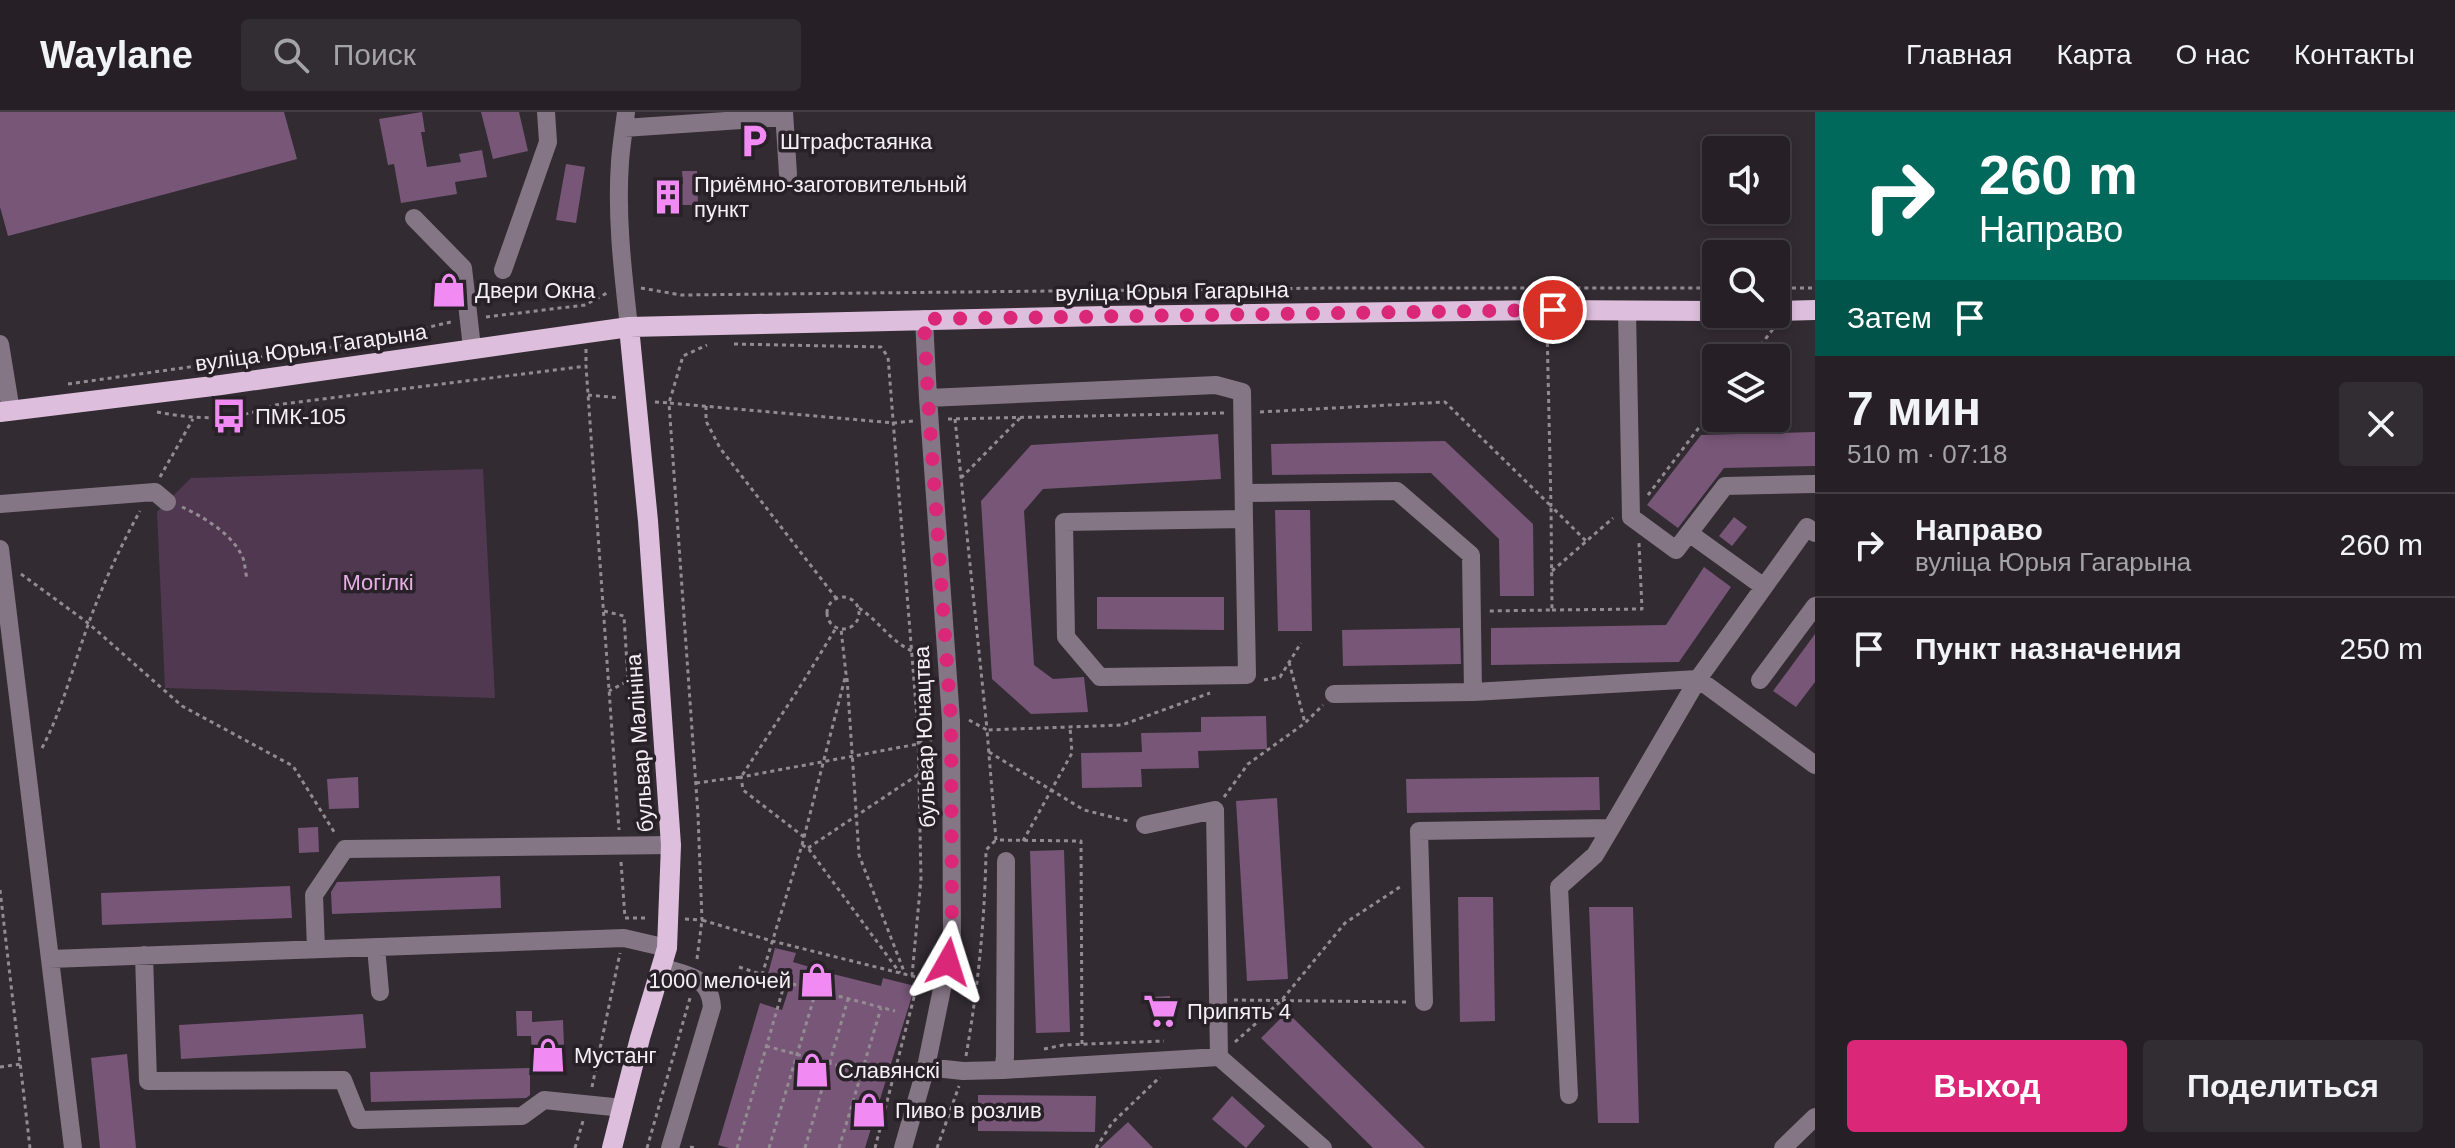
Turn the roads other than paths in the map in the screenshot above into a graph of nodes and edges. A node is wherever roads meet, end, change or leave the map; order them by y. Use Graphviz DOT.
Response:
graph roads {
  1 [pos="546,112"];
  2 [pos="784,114"];
  3 [pos="625,120"];
  4 [pos="788,174"];
  5 [pos="414,218"];
  6 [pos="503,270"];
  7 [pos="1815,310"];
  8 [pos="1627,311"];
  9 [pos="1702,311"];
  10 [pos="1790,316"];
  11 [pos="924,319"];
  12 [pos="629,327"];
  13 [pos="0,344"];
  14 [pos="472,348"];
  15 [pos="928,398"];
  16 [pos="5,411"];
  17 [pos="1815,484"];
  18 [pos="1244,493"];
  19 [pos="159,497"];
  20 [pos="0,504"];
  21 [pos="1244,519"];
  22 [pos="1689,533"];
  23 [pos="1815,533"];
  24 [pos="1,554"];
  25 [pos="1764,587"];
  26 [pos="1815,606"];
  27 [pos="1698,679"];
  28 [pos="1760,680"];
  29 [pos="1473,692"];
  30 [pos="1334,694"];
  31 [pos="1815,765"];
  32 [pos="1145,825"];
  33 [pos="1611,828"];
  34 [pos="671,845"];
  35 [pos="1006,861"];
  36 [pos="376,947"];
  37 [pos="316,949"];
  38 [pos="144,955"];
  39 [pos="664,957"];
  40 [pos="50,959"];
  41 [pos="380,992"];
  42 [pos="1424,1002"];
  43 [pos="1219,1057"];
  44 [pos="926,1067"];
  45 [pos="1003,1070"];
  46 [pos="1569,1095"];
  47 [pos="623,1108"];
  48 [pos="1815,1117"];
  49 [pos="73,1148"];
  50 [pos="612,1148"];
  51 [pos="670,1148"];
  52 [pos="903,1148"];
  53 [pos="1323,1148"];
  54 [pos="1783,1148"];
  1 -- 6 [label="street"];
  2 -- 3 [label="street"];
  2 -- 4 [label="street"];
  3 -- 12 [label="street"];
  5 -- 14 [label="street"];
  7 -- 10 [label="main road"];
  8 -- 9 [label="main road, вуліца Юрыя Гагарына"];
  8 -- 11 [label="main road, вуліца Юрыя Гагарына"];
  8 -- 22 [label="street"];
  11 -- 12 [label="main road, вуліца Юрыя Гагарына"];
  11 -- 15 [label="street, бульвар Юнацтва"];
  12 -- 14 [label="main road, вуліца Юрыя Гагарына"];
  12 -- 34 [label="main road, бульвар Малініна"];
  13 -- 16 [label="street"];
  14 -- 16 [label="main road, вуліца Юрыя Гагарына"];
  15 -- 18 [label="street"];
  15 -- 44 [label="street, бульвар Юнацтва"];
  17 -- 22 [label="street"];
  18 -- 21 [label="street"];
  18 -- 29 [label="street"];
  19 -- 20 [label="street"];
  21 -- 21 [label="street"];
  22 -- 25 [label="street"];
  23 -- 25 [label="street"];
  24 -- 40 [label="street"];
  25 -- 27 [label="street"];
  26 -- 28 [label="street"];
  27 -- 29 [label="street"];
  27 -- 31 [label="street"];
  27 -- 33 [label="street"];
  29 -- 30 [label="street"];
  32 -- 43 [label="street"];
  33 -- 42 [label="street"];
  33 -- 46 [label="street"];
  34 -- 37 [label="street"];
  34 -- 39 [label="main road, бульвар Малініна"];
  35 -- 45 [label="street"];
  36 -- 37 [label="street"];
  36 -- 39 [label="street"];
  36 -- 41 [label="street"];
  37 -- 38 [label="street"];
  38 -- 40 [label="street"];
  38 -- 47 [label="street"];
  39 -- 47 [label="main road, бульвар Малініна"];
  39 -- 51 [label="street"];
  40 -- 49 [label="street"];
  43 -- 45 [label="street"];
  43 -- 53 [label="street"];
  44 -- 45 [label="street"];
  44 -- 52 [label="street, бульвар Юнацтва"];
  47 -- 50 [label="main road, бульвар Малініна"];
  48 -- 54 [label="street"];
}
